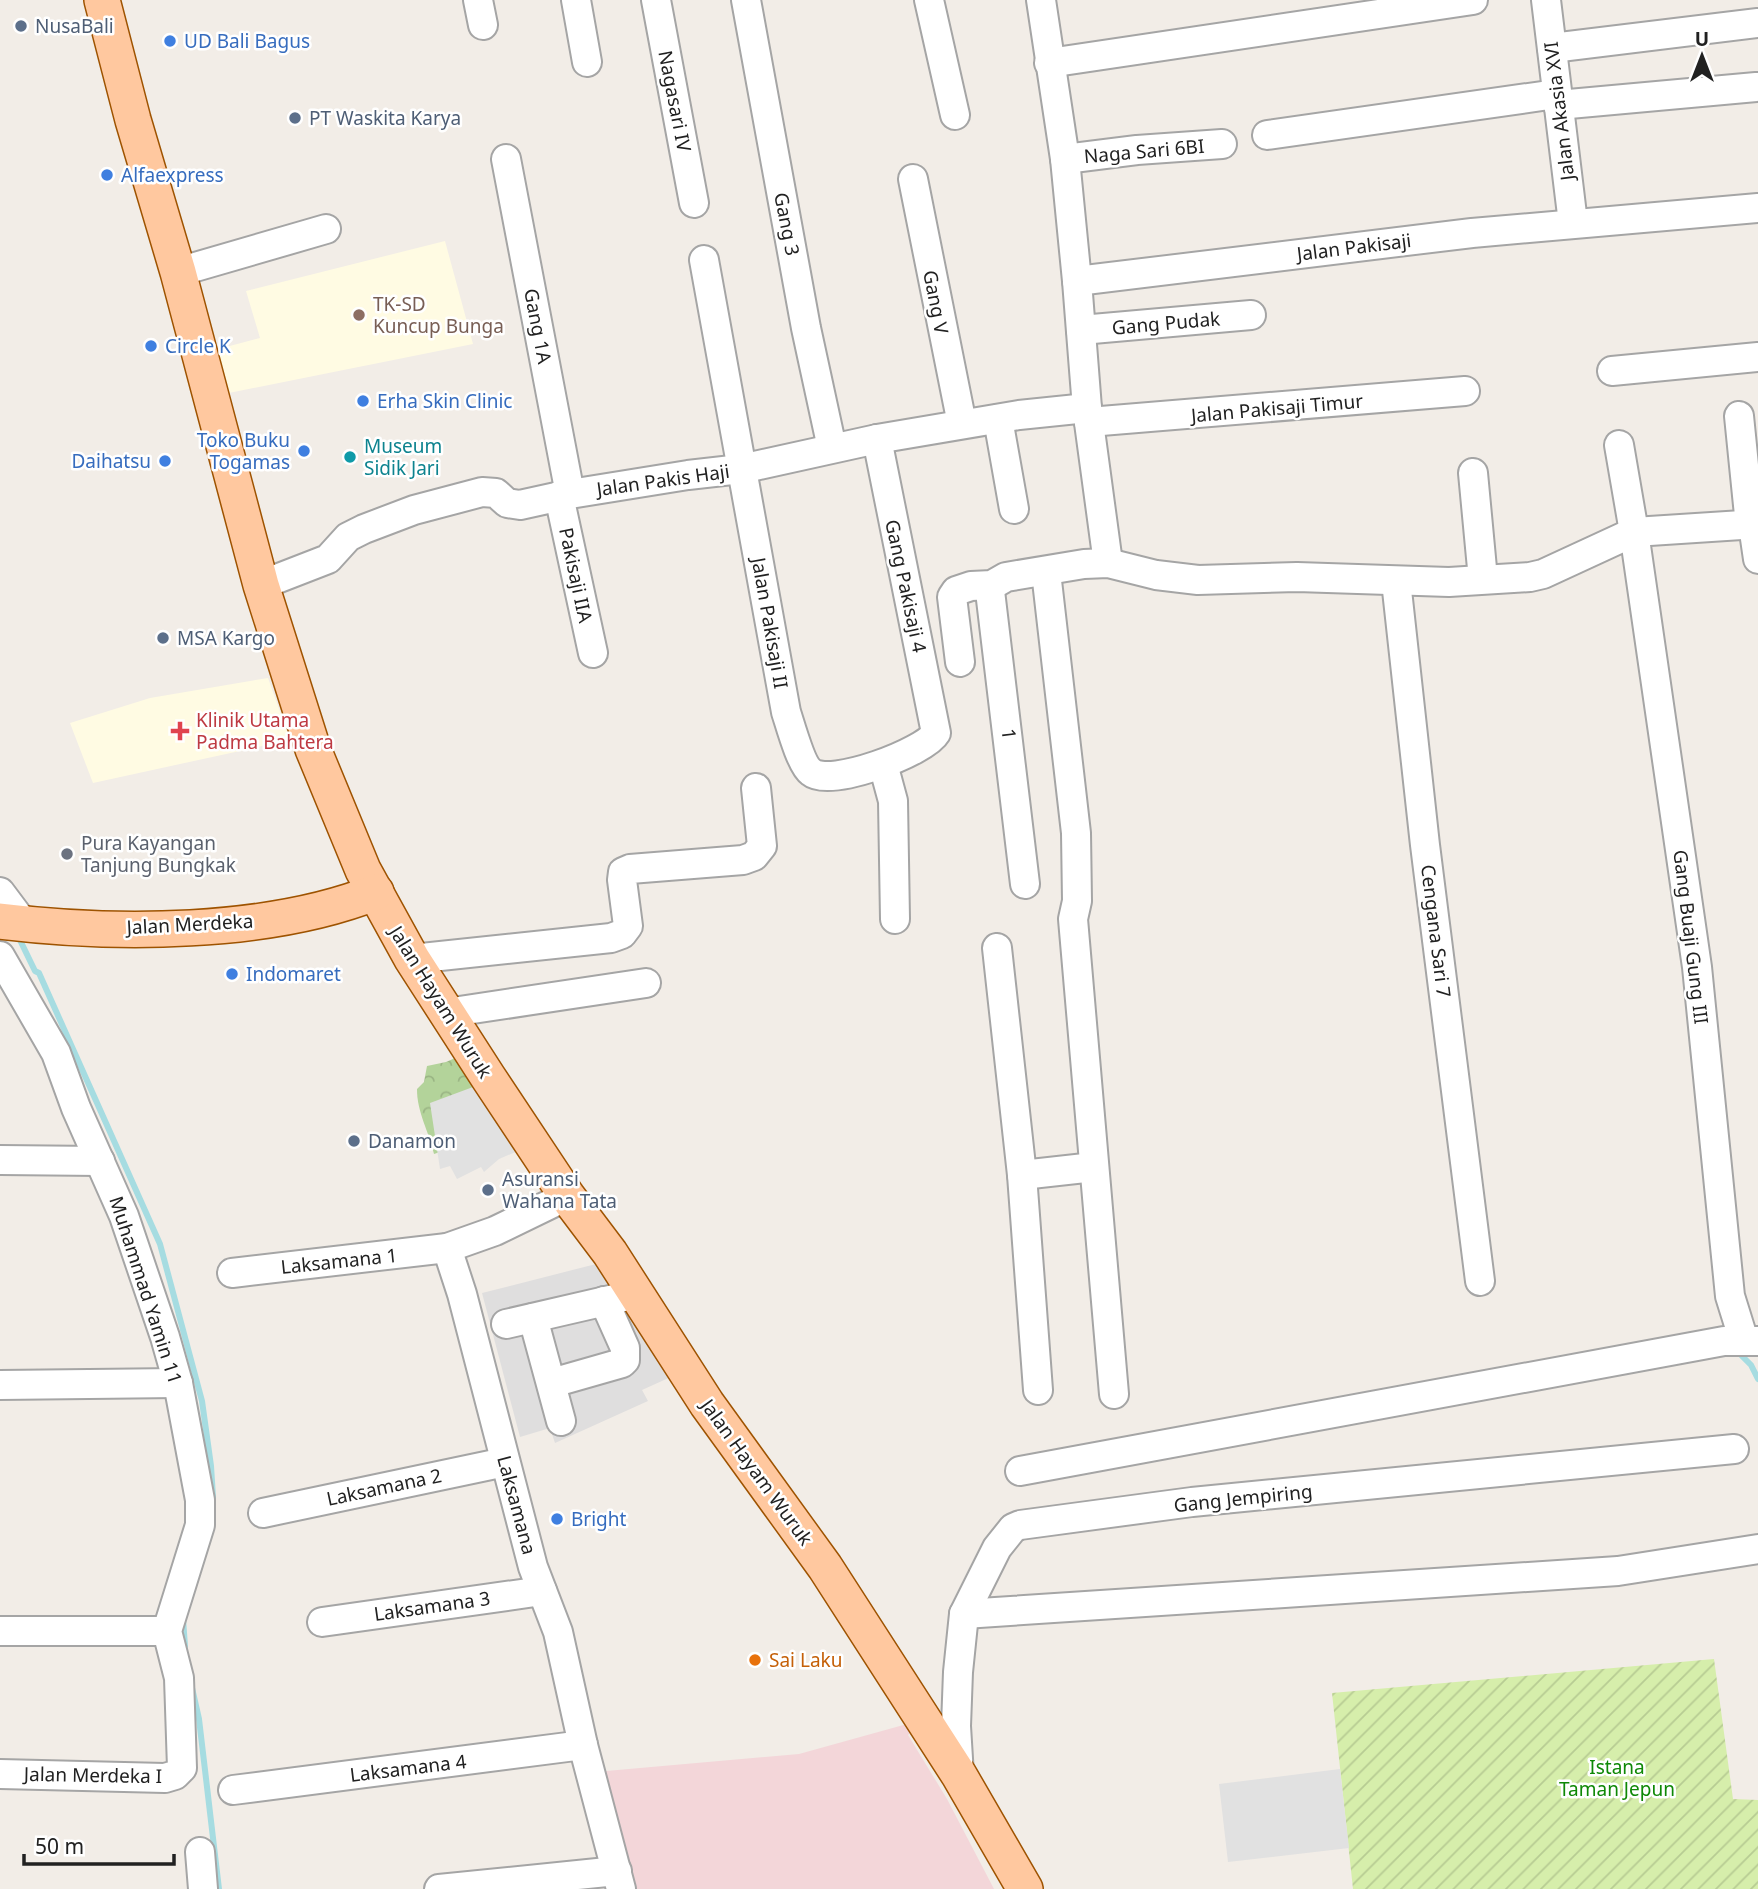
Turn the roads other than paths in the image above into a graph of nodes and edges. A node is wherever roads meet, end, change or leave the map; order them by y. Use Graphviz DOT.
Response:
graph roads {
  1 [pos="102,0"];
  2 [pos="576,0"];
  3 [pos="656,0"];
  4 [pos="746,0"];
  5 [pos="929,0"];
  6 [pos="1045,0"];
  7 [pos="1473,0"];
  8 [pos="1546,0"];
  9 [pos="1758,23"];
  10 [pos="1552,48"];
  11 [pos="587,62"];
  12 [pos="1049,63"];
  13 [pos="1756,87"];
  14 [pos="1557,99"];
  15 [pos="955,115"];
  16 [pos="1267,135"];
  17 [pos="1222,144"];
  18 [pos="506,159"];
  19 [pos="1065,159"];
  20 [pos="912,179"];
  21 [pos="694,203"];
  22 [pos="1758,208"];
  23 [pos="1573,223"];
  24 [pos="326,229"];
  25 [pos="704,260"];
  26 [pos="178,272"];
  27 [pos="1077,281"];
  28 [pos="1251,315"];
  29 [pos="1081,330"];
  30 [pos="1758,357"];
  31 [pos="1612,371"];
  32 [pos="1465,391"];
  33 [pos="1088,415"];
  34 [pos="1740,416"];
  35 [pos="998,419"];
  36 [pos="962,424"];
  37 [pos="877,439"];
  38 [pos="1619,445"];
  39 [pos="832,448"];
  40 [pos="741,469"];
  41 [pos="1473,473"];
  42 [pos="565,495"];
  43 [pos="1014,509"];
  44 [pos="1754,525"];
  45 [pos="1634,532"];
  46 [pos="1758,559"];
  47 [pos="1108,564"];
  48 [pos="1046,572"];
  49 [pos="1483,579"];
  50 [pos="1396,581"];
  51 [pos="261,585"];
  52 [pos="992,585"];
  53 [pos="593,653"];
  54 [pos="960,662"];
  55 [pos="883,764"];
  56 [pos="756,788"];
  57 [pos="1025,884"];
  58 [pos="0,892"];
  59 [pos="376,892"];
  60 [pos="895,919"];
  61 [pos="12,922"];
  62 [pos="997,948"];
  63 [pos="0,957"];
  64 [pos="412,959"];
  65 [pos="646,984"];
  66 [pos="446,1013"];
  67 [pos="0,1160"];
  68 [pos="100,1161"];
  69 [pos="1094,1167"];
  70 [pos="1022,1175"];
  71 [pos="567,1196"];
  72 [pos="447,1248"];
  73 [pos="232,1273"];
  74 [pos="1480,1281"];
  75 [pos="620,1297"];
  76 [pos="1741,1341"];
  77 [pos="178,1383"];
  78 [pos="552,1383"];
  79 [pos="0,1385"];
  80 [pos="1038,1391"];
  81 [pos="1114,1394"];
  82 [pos="561,1421"];
  83 [pos="1734,1449"];
  84 [pos="505,1462"];
  85 [pos="1020,1471"];
  86 [pos="263,1513"];
  87 [pos="1758,1549"];
  88 [pos="542,1591"];
  89 [pos="964,1614"];
  90 [pos="322,1622"];
  91 [pos="0,1631"];
  92 [pos="167,1631"];
  93 [pos="583,1745"];
  94 [pos="0,1774"];
  95 [pos="959,1775"];
  96 [pos="233,1790"];
  97 [pos="200,1852"];
  98 [pos="619,1880"];
  99 [pos="203,1889"];
  100 [pos="439,1889"];
  101 [pos="1025,1889"];
  1 -- 26 [label="main road, Jalan Hayam Wuruk"];
  2 -- 11 [label="street"];
  3 -- 21 [label="street, Nagasari IV"];
  4 -- 39 [label="street, Gang 3"];
  5 -- 15 [label="street"];
  6 -- 12 [label="street"];
  7 -- 12 [label="street"];
  8 -- 10 [label="street, Jalan Akasia XVI"];
  9 -- 10 [label="street"];
  10 -- 14 [label="street, Jalan Akasia XVI"];
  12 -- 19 [label="street"];
  13 -- 14 [label="street"];
  14 -- 16 [label="street"];
  14 -- 23 [label="street, Jalan Akasia XVI"];
  17 -- 19 [label="street, Naga Sari 6BI"];
  18 -- 42 [label="street, Gang 1A"];
  19 -- 27 [label="street"];
  20 -- 36 [label="street, Gang V"];
  22 -- 23 [label="street, Jalan Pakisaji"];
  23 -- 27 [label="street, Jalan Pakisaji"];
  24 -- 26 [label="street"];
  25 -- 40 [label="street, Jalan Pakisaji II"];
  26 -- 51 [label="main road, Jalan Hayam Wuruk"];
  27 -- 29 [label="street"];
  28 -- 29 [label="street, Gang Pudak"];
  29 -- 33 [label="street"];
  30 -- 31 [label="street"];
  32 -- 33 [label="street, Jalan Pakisaji Timur"];
  33 -- 35 [label="street, Jalan Pakis Haji"];
  33 -- 47 [label="street"];
  34 -- 44 [label="street"];
  35 -- 36 [label="street, Jalan Pakis Haji"];
  35 -- 43 [label="street"];
  36 -- 37 [label="street, Jalan Pakis Haji"];
  37 -- 39 [label="street, Jalan Pakis Haji"];
  37 -- 55 [label="street, Gang Pakisaji 4"];
  38 -- 45 [label="street, Gang Buaji Gung III"];
  39 -- 40 [label="street, Jalan Pakis Haji"];
  40 -- 42 [label="street, Jalan Pakis Haji"];
  40 -- 55 [label="street, Jalan Pakisaji II"];
  41 -- 49 [label="street"];
  42 -- 51 [label="street, Jalan Pakis Haji"];
  42 -- 53 [label="street, Pakisaji IIA"];
  44 -- 45 [label="street"];
  44 -- 46 [label="street"];
  45 -- 49 [label="street"];
  45 -- 76 [label="street, Gang Buaji Gung III"];
  47 -- 48 [label="street"];
  47 -- 50 [label="street"];
  48 -- 52 [label="street"];
  48 -- 69 [label="street"];
  49 -- 50 [label="street"];
  50 -- 74 [label="street, Cengana Sari 7"];
  51 -- 59 [label="main road, Jalan Hayam Wuruk"];
  52 -- 54 [label="street"];
  52 -- 57 [label="street, 1"];
  55 -- 60 [label="street"];
  56 -- 64 [label="street"];
  58 -- 61 [label="street"];
  59 -- 61 [label="main road, Jalan Merdeka"];
  59 -- 64 [label="main road, Jalan Hayam Wuruk"];
  62 -- 70 [label="street"];
  63 -- 68 [label="street, Muhammad Yamin 11"];
  64 -- 66 [label="main road, Jalan Hayam Wuruk"];
  65 -- 66 [label="street"];
  66 -- 71 [label="main road, Jalan Hayam Wuruk"];
  67 -- 68 [label="street"];
  68 -- 77 [label="street, Muhammad Yamin 11"];
  69 -- 70 [label="street"];
  69 -- 81 [label="street"];
  70 -- 80 [label="street"];
  71 -- 72 [label="street"];
  71 -- 75 [label="main road, Jalan Hayam Wuruk"];
  72 -- 73 [label="street, Laksamana 1"];
  72 -- 84 [label="street, Laksamana"];
  75 -- 78 [label="street"];
  75 -- 78 [label="street"];
  75 -- 95 [label="main road, Jalan Hayam Wuruk"];
  76 -- 85 [label="street"];
  77 -- 79 [label="street"];
  77 -- 92 [label="street, Muhammad Yamin 11"];
  78 -- 82 [label="street"];
  83 -- 89 [label="street, Gang Jempiring"];
  84 -- 86 [label="street, Laksamana 2"];
  84 -- 88 [label="street, Laksamana"];
  87 -- 89 [label="street"];
  88 -- 90 [label="street, Laksamana 3"];
  88 -- 93 [label="street, Laksamana"];
  89 -- 95 [label="street, Gang Jempiring"];
  91 -- 92 [label="street"];
  92 -- 94 [label="street, Jalan Merdeka I"];
  93 -- 96 [label="street, Laksamana 4"];
  93 -- 98 [label="street, Laksamana"];
  95 -- 101 [label="main road, Jalan Hayam Wuruk"];
  97 -- 99 [label="street"];
  98 -- 100 [label="street"];
}
